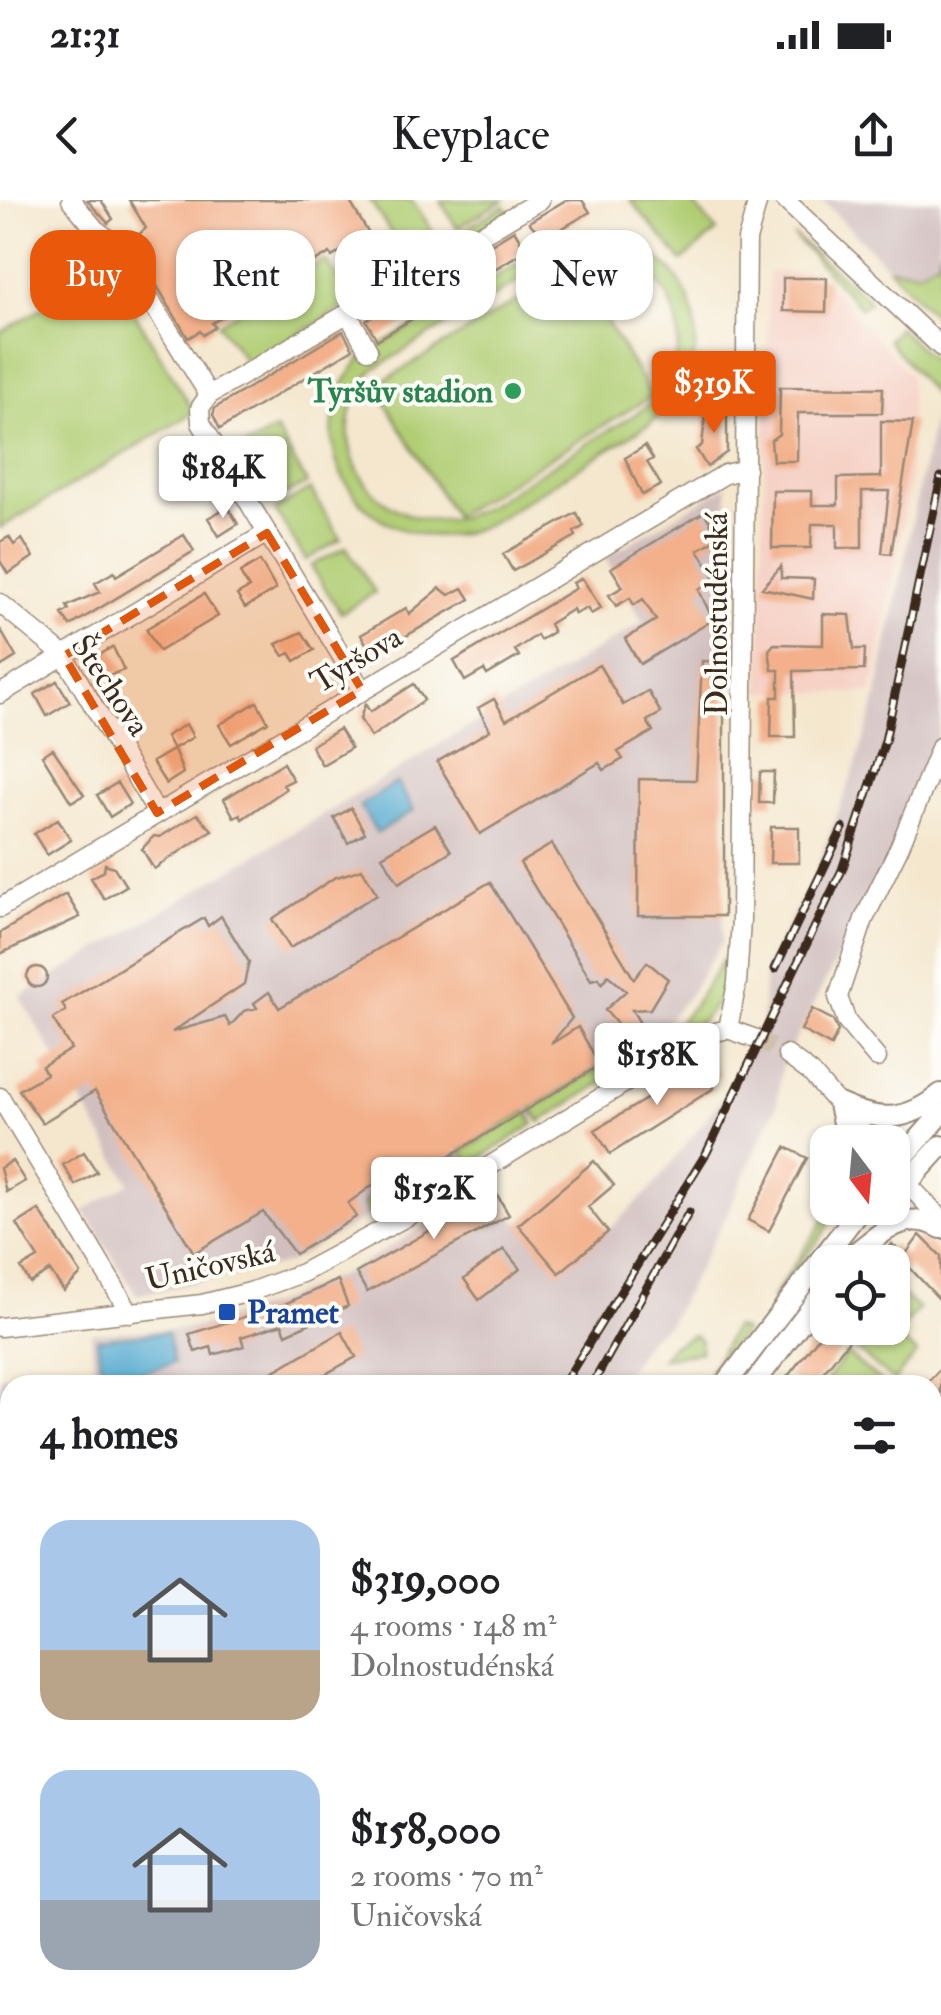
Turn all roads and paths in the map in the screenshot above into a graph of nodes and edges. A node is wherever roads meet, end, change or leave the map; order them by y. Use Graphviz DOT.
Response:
graph roads {
  1 [pos="71,200"];
  2 [pos="540,200"];
  3 [pos="758,200"];
  4 [pos="786,200"];
  5 [pos="489,230"];
  6 [pos="338,320"];
  7 [pos="351,320"];
  8 [pos="941,347"];
  9 [pos="368,350"];
  10 [pos="209,395"];
  11 [pos="746,468"];
  12 [pos="267,533"];
  13 [pos="0,603"];
  14 [pos="64,656"];
  15 [pos="362,690"];
  16 [pos="0,694"];
  17 [pos="941,746"];
  18 [pos="157,813"];
  19 [pos="0,908"];
  20 [pos="728,1029"];
  21 [pos="756,1039"];
  22 [pos="788,1055"];
  23 [pos="877,1058"];
  24 [pos="941,1094"];
  25 [pos="0,1097"];
  26 [pos="839,1104"];
  27 [pos="941,1114"];
  28 [pos="843,1125"];
  29 [pos="857,1125"];
  30 [pos="941,1146"];
  31 [pos="910,1155"];
  32 [pos="910,1165"];
  33 [pos="910,1187"];
  34 [pos="941,1218"];
  35 [pos="844,1225"];
  36 [pos="941,1228"];
  37 [pos="870,1245"];
  38 [pos="810,1310"];
  39 [pos="130,1313"];
  40 [pos="0,1327"];
  41 [pos="732,1375"];
  42 [pos="761,1375"];
  1 -- 10 [label="street"];
  2 -- 5 [label="street"];
  3 -- 11 [label="street, Dolnostudénská"];
  4 -- 8 [label="street"];
  6 -- 10 [label="street"];
  7 -- 9 [label="street"];
  10 -- 12 [label="street"];
  11 -- 15 [label="street, Tyršova"];
  11 -- 20 [label="street, Dolnostudénská"];
  12 -- 14 [label="street"];
  12 -- 15 [label="street"];
  13 -- 14 [label="street, Štechova"];
  14 -- 16 [label="street"];
  14 -- 18 [label="street, Štechova"];
  15 -- 18 [label="street, Tyršova"];
  17 -- 23 [label="street"];
  18 -- 19 [label="street, Tyršova"];
  20 -- 21 [label="street"];
  20 -- 39 [label="street, Uničovská"];
  22 -- 26 [label="street"];
  24 -- 26 [label="main road"];
  25 -- 39 [label="street"];
  26 -- 28 [label="main road"];
  26 -- 29 [label="street"];
  27 -- 31 [label="main road"];
  30 -- 32 [label="main road"];
  33 -- 34 [label="street"];
  35 -- 41 [label="main road"];
  36 -- 37 [label="main road"];
  38 -- 42 [label="main road"];
  39 -- 40 [label="street, Uničovská"];
}
